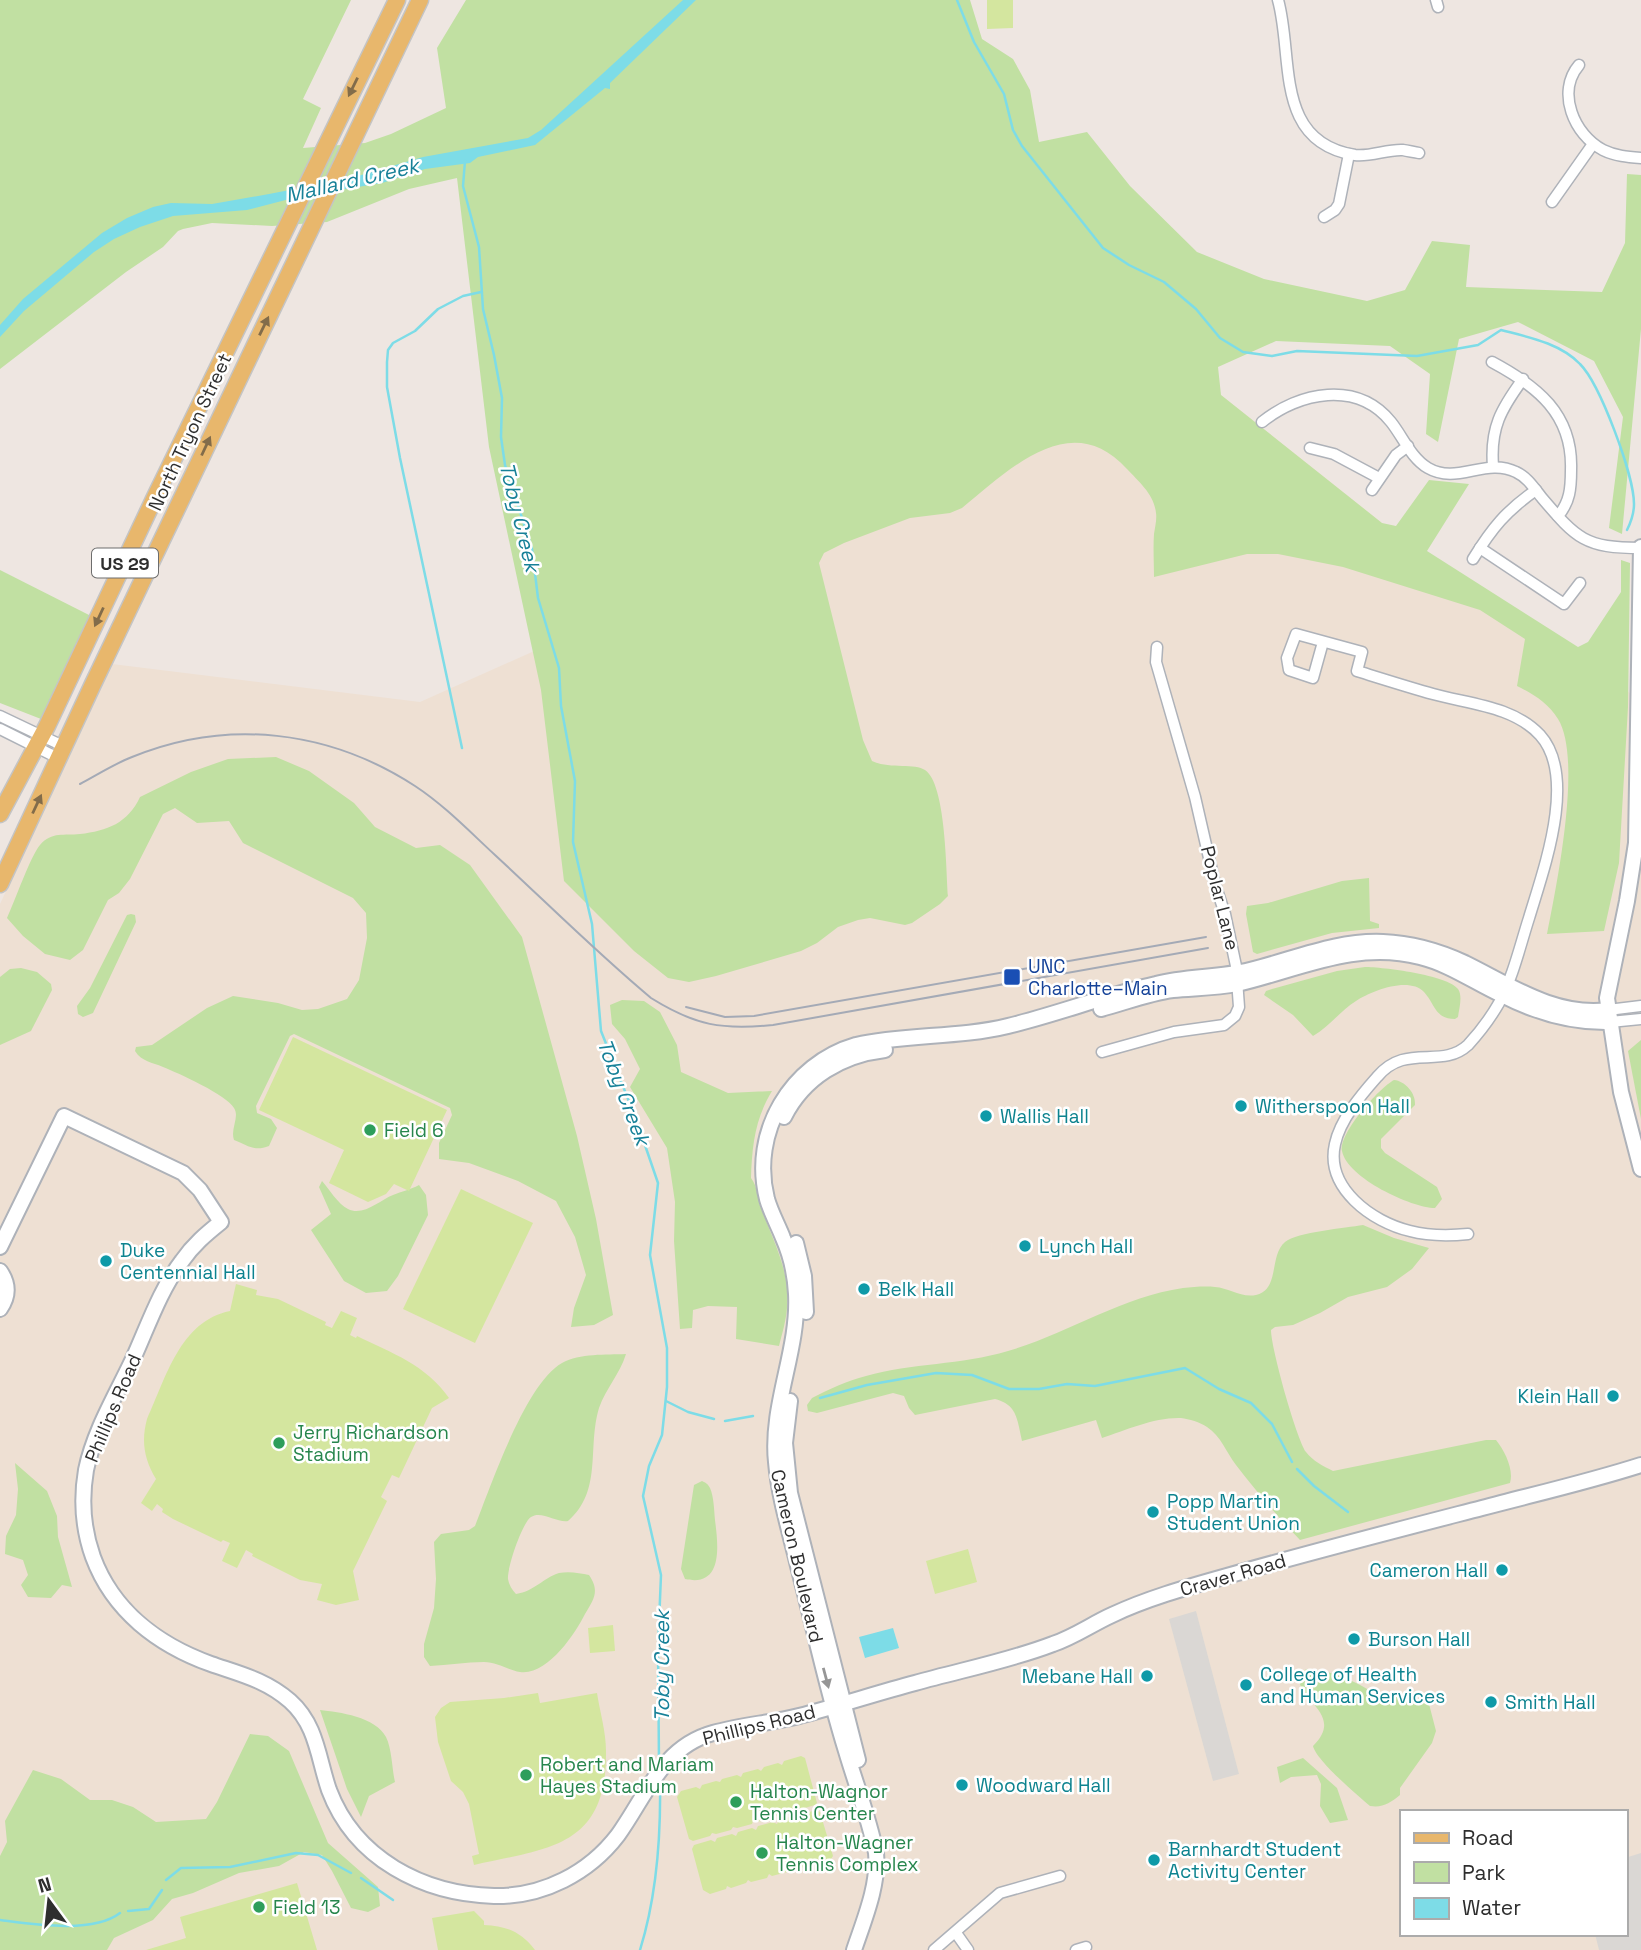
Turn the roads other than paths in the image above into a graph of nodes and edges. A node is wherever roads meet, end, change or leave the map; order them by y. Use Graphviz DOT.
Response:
graph roads {
  1 [pos="397,0"];
  2 [pos="411,0"];
  3 [pos="420,0"];
  4 [pos="1278,0"];
  5 [pos="1579,65"];
  6 [pos="385,72"];
  7 [pos="1593,144"];
  8 [pos="1419,153"];
  9 [pos="1349,154"];
  10 [pos="1641,158"];
  11 [pos="1552,202"];
  12 [pos="1324,217"];
  13 [pos="1492,362"];
  14 [pos="1523,379"];
  15 [pos="1262,422"];
  16 [pos="1408,446"];
  17 [pos="1310,448"];
  18 [pos="1493,466"];
  19 [pos="1379,478"];
  20 [pos="1372,490"];
  21 [pos="1535,490"];
  22 [pos="1558,516"];
  23 [pos="1641,547"];
  24 [pos="1480,548"];
  25 [pos="1473,559"];
  26 [pos="1580,583"];
  27 [pos="1323,642"];
  28 [pos="1157,647"];
  29 [pos="0,716"];
  30 [pos="0,729"];
  31 [pos="40,742"];
  32 [pos="61,752"];
  33 [pos="0,814"];
  34 [pos="0,884"];
  35 [pos="1237,978"];
  36 [pos="1504,990"];
  37 [pos="1641,1006"];
  38 [pos="1609,1016"];
  39 [pos="1641,1019"];
  40 [pos="1102,1052"];
  41 [pos="1641,1169"];
  42 [pos="1468,1234"];
  43 [pos="2,1244"];
  44 [pos="2,1275"];
  45 [pos="0,1309"];
  46 [pos="1641,1465"];
  47 [pos="839,1705"];
  48 [pos="1060,1876"];
  49 [pos="956,1933"];
  50 [pos="858,1950"];
  51 [pos="934,1950"];
  52 [pos="968,1950"];
  1 -- 31 [label="main road, North Tryon Street / US 29, one-way"];
  2 -- 6 [label="main road"];
  3 -- 6 [label="main road, North Tryon Street / US 29"];
  4 -- 9 [label="street"];
  5 -- 7 [label="street"];
  32 -- 6 [label="main road, North Tryon Street / US 29, one-way"];
  7 -- 10 [label="street"];
  7 -- 11 [label="street"];
  8 -- 9 [label="street"];
  9 -- 12 [label="street"];
  13 -- 14 [label="street"];
  14 -- 18 [label="street"];
  14 -- 22 [label="street"];
  15 -- 16 [label="street"];
  16 -- 18 [label="street"];
  16 -- 19 [label="street"];
  17 -- 19 [label="street"];
  18 -- 21 [label="street"];
  19 -- 20 [label="street"];
  21 -- 22 [label="street"];
  21 -- 24 [label="street"];
  22 -- 23 [label="street"];
  23 -- 38 [label="street"];
  24 -- 25 [label="street"];
  24 -- 26 [label="street"];
  27 -- 27 [label="street"];
  27 -- 36 [label="street"];
  28 -- 35 [label="street, Poplar Lane"];
  29 -- 31 [label="street"];
  30 -- 31 [label="street"];
  31 -- 32 [label="street"];
  31 -- 33 [label="main road, North Tryon Street / US 29"];
  34 -- 32 [label="main road, North Tryon Street / US 29, one-way"];
  35 -- 36 [label="street, Cameron Boulevard"];
  35 -- 40 [label="street, Poplar Lane"];
  35 -- 47 [label="street, Cameron Boulevard"];
  36 -- 38 [label="street, Cameron Boulevard"];
  36 -- 42 [label="street"];
  37 -- 38 [label="street, Cameron Boulevard"];
  38 -- 39 [label="street, Cameron Boulevard"];
  38 -- 41 [label="street"];
  43 -- 44 [label="street"];
  43 -- 47 [label="street, Phillips Road"];
  44 -- 45 [label="street"];
  46 -- 47 [label="street, Craver Road"];
  47 -- 50 [label="street, Cameron Boulevard"];
  48 -- 49 [label="street"];
  49 -- 51 [label="street"];
  49 -- 52 [label="street"];
}
